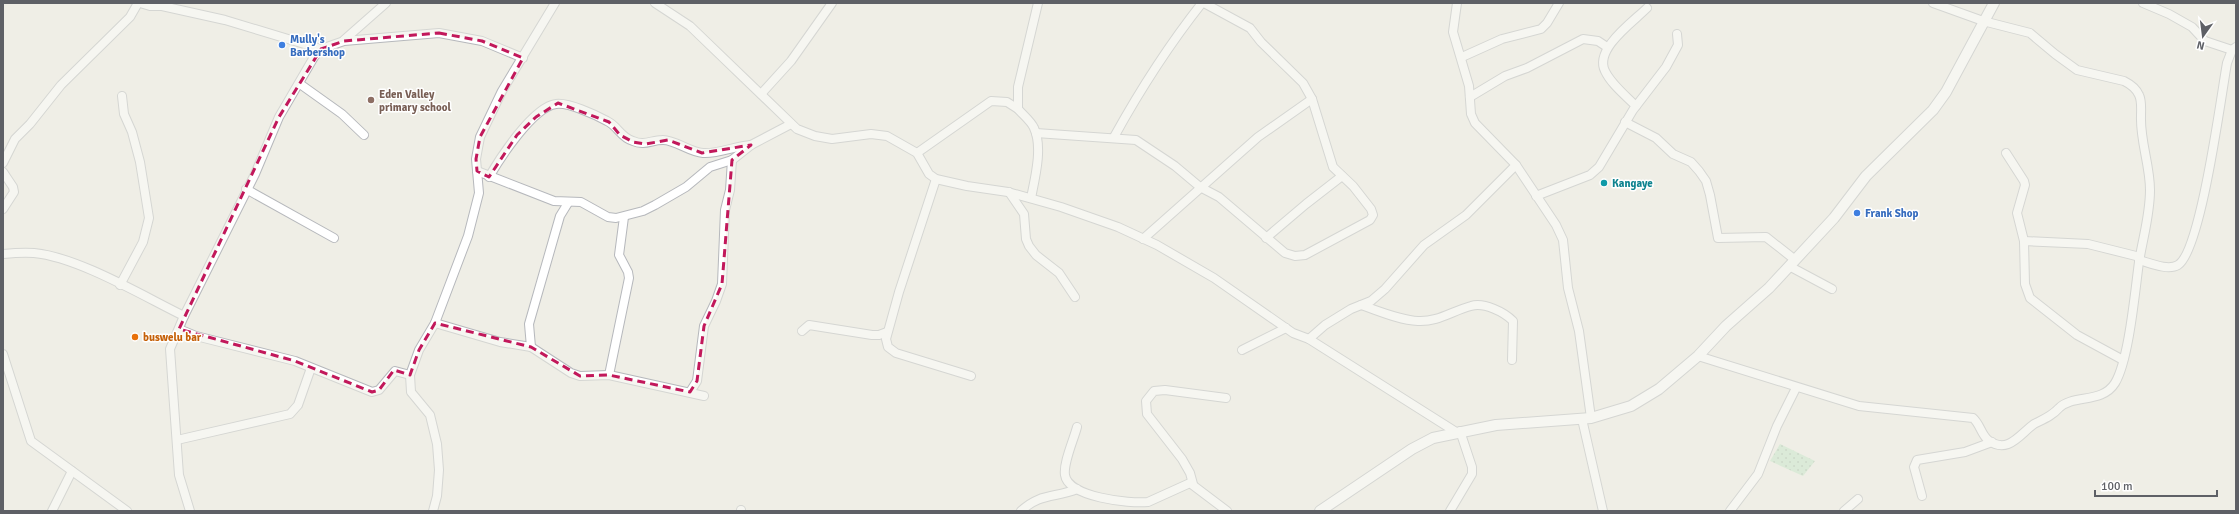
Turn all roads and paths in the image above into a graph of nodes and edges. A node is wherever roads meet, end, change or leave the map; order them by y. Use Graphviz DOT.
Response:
graph roads {
  1 [pos="139,3"];
  2 [pos="386,3"];
  3 [pos="555,3"];
  4 [pos="655,3"];
  5 [pos="832,3"];
  6 [pos="1038,3"];
  7 [pos="1203,3"];
  8 [pos="1457,3"];
  9 [pos="1559,3"];
  10 [pos="1933,3"];
  11 [pos="1994,3"];
  12 [pos="2143,3"];
  13 [pos="1647,8"];
  14 [pos="1984,21"];
  15 [pos="1677,34"];
  16 [pos="344,41"];
  17 [pos="1607,48"];
  18 [pos="321,49"];
  19 [pos="2234,49"];
  20 [pos="1462,57"];
  21 [pos="523,58"];
  22 [pos="300,84"];
  23 [pos="761,94"];
  24 [pos="122,96"];
  25 [pos="1470,97"];
  26 [pos="1312,99"];
  27 [pos="1636,106"];
  28 [pos="1018,109"];
  29 [pos="1625,122"];
  30 [pos="791,124"];
  31 [pos="1036,134"];
  32 [pos="364,135"];
  33 [pos="1114,137"];
  34 [pos="751,145"];
  35 [pos="917,152"];
  36 [pos="2006,153"];
  37 [pos="732,160"];
  38 [pos="3,163"];
  39 [pos="1516,165"];
  40 [pos="477,171"];
  41 [pos="3,172"];
  42 [pos="1342,176"];
  43 [pos="489,177"];
  44 [pos="936,179"];
  45 [pos="1200,187"];
  46 [pos="246,189"];
  47 [pos="1008,192"];
  48 [pos="1536,196"];
  49 [pos="1031,198"];
  50 [pos="554,201"];
  51 [pos="568,203"];
  52 [pos="3,209"];
  53 [pos="560,216"];
  54 [pos="624,217"];
  55 [pos="334,238"];
  56 [pos="1266,238"];
  57 [pos="1143,239"];
  58 [pos="2024,241"];
  59 [pos="3,254"];
  60 [pos="2140,258"];
  61 [pos="1792,262"];
  62 [pos="120,285"];
  63 [pos="1832,289"];
  64 [pos="1074,297"];
  65 [pos="1361,305"];
  66 [pos="184,316"];
  67 [pos="435,323"];
  68 [pos="1286,328"];
  69 [pos="179,329"];
  70 [pos="802,331"];
  71 [pos="887,332"];
  72 [pos="1309,339"];
  73 [pos="531,347"];
  74 [pos="1242,350"];
  75 [pos="3,354"];
  76 [pos="1698,356"];
  77 [pos="1512,360"];
  78 [pos="2123,360"];
  79 [pos="310,368"];
  80 [pos="410,375"];
  81 [pos="609,375"];
  82 [pos="971,376"];
  83 [pos="1796,388"];
  84 [pos="690,392"];
  85 [pos="704,396"];
  86 [pos="1226,398"];
  87 [pos="1587,419"];
  88 [pos="1077,427"];
  89 [pos="1458,432"];
  90 [pos="177,440"];
  91 [pos="1992,442"];
  92 [pos="72,471"];
  93 [pos="1193,484"];
  94 [pos="1077,489"];
  95 [pos="1922,496"];
  96 [pos="1858,499"];
  97 [pos="52,511"];
  98 [pos="127,511"];
  99 [pos="190,511"];
  100 [pos="433,511"];
  101 [pos="1021,511"];
  102 [pos="1227,511"];
  103 [pos="1320,511"];
  104 [pos="1450,511"];
  105 [pos="1603,511"];
  106 [pos="1730,511"];
  107 [pos="1844,511"];
  1 -- 18 [label="street"];
  1 -- 38 [label="street"];
  2 -- 16 [label="street"];
  3 -- 21 [label="street"];
  4 -- 23 [label="street"];
  5 -- 23 [label="street"];
  6 -- 28 [label="street"];
  7 -- 26 [label="street"];
  7 -- 33 [label="street"];
  8 -- 20 [label="street"];
  9 -- 20 [label="street"];
  10 -- 14 [label="street"];
  11 -- 14 [label="street"];
  12 -- 19 [label="street"];
  13 -- 17 [label="street"];
  14 -- 60 [label="street"];
  14 -- 61 [label="street"];
  15 -- 27 [label="street"];
  16 -- 18 [label="street"];
  16 -- 21 [label="street"];
  17 -- 25 [label="street"];
  17 -- 27 [label="street"];
  18 -- 22 [label="street"];
  19 -- 60 [label="street"];
  20 -- 25 [label="street"];
  21 -- 40 [label="street"];
  22 -- 32 [label="street"];
  22 -- 46 [label="street"];
  23 -- 30 [label="street"];
  24 -- 62 [label="street"];
  25 -- 39 [label="street"];
  26 -- 42 [label="street"];
  26 -- 45 [label="street"];
  27 -- 29 [label="street"];
  28 -- 31 [label="street"];
  28 -- 35 [label="street"];
  29 -- 48 [label="street"];
  29 -- 61 [label="street"];
  30 -- 34 [label="street"];
  30 -- 35 [label="street"];
  31 -- 33 [label="street"];
  31 -- 49 [label="street"];
  33 -- 45 [label="street"];
  34 -- 37 [label="street"];
  34 -- 43 [label="street"];
  35 -- 44 [label="street"];
  36 -- 58 [label="street"];
  37 -- 54 [label="street"];
  37 -- 84 [label="street"];
  39 -- 48 [label="street"];
  39 -- 65 [label="street"];
  40 -- 43 [label="street"];
  40 -- 67 [label="street"];
  41 -- 52 [label="street"];
  42 -- 56 [label="street"];
  42 -- 56 [label="street"];
  43 -- 50 [label="street"];
  44 -- 47 [label="street"];
  44 -- 71 [label="street"];
  45 -- 56 [label="street"];
  45 -- 57 [label="street"];
  46 -- 55 [label="street"];
  46 -- 66 [label="street"];
  47 -- 49 [label="street"];
  47 -- 64 [label="street"];
  48 -- 87 [label="street"];
  49 -- 57 [label="street"];
  50 -- 51 [label="street"];
  50 -- 53 [label="street"];
  51 -- 53 [label="street"];
  51 -- 54 [label="street"];
  53 -- 73 [label="street"];
  54 -- 81 [label="street"];
  57 -- 68 [label="street"];
  58 -- 60 [label="street"];
  58 -- 78 [label="street"];
  59 -- 62 [label="street"];
  60 -- 78 [label="street"];
  61 -- 63 [label="street"];
  61 -- 76 [label="street"];
  62 -- 66 [label="street"];
  65 -- 72 [label="street"];
  65 -- 77 [label="street"];
  66 -- 69 [label="street"];
  67 -- 73 [label="street"];
  67 -- 80 [label="street"];
  68 -- 72 [label="street"];
  68 -- 74 [label="street"];
  69 -- 79 [label="street"];
  69 -- 90 [label="street"];
  70 -- 71 [label="street"];
  71 -- 82 [label="street"];
  72 -- 89 [label="street"];
  73 -- 81 [label="street"];
  75 -- 92 [label="street"];
  76 -- 83 [label="street"];
  76 -- 87 [label="street"];
  78 -- 91 [label="street"];
  79 -- 80 [label="street"];
  79 -- 90 [label="street"];
  80 -- 100 [label="street"];
  81 -- 84 [label="street"];
  83 -- 91 [label="street"];
  83 -- 106 [label="street"];
  84 -- 85 [label="street"];
  86 -- 93 [label="street"];
  87 -- 89 [label="street"];
  87 -- 105 [label="street"];
  88 -- 94 [label="street"];
  89 -- 103 [label="street"];
  89 -- 104 [label="street"];
  90 -- 99 [label="street"];
  91 -- 95 [label="street"];
  92 -- 97 [label="street"];
  92 -- 98 [label="street"];
  93 -- 94 [label="street"];
  93 -- 102 [label="street"];
  94 -- 101 [label="street"];
  96 -- 107 [label="street"];
}
